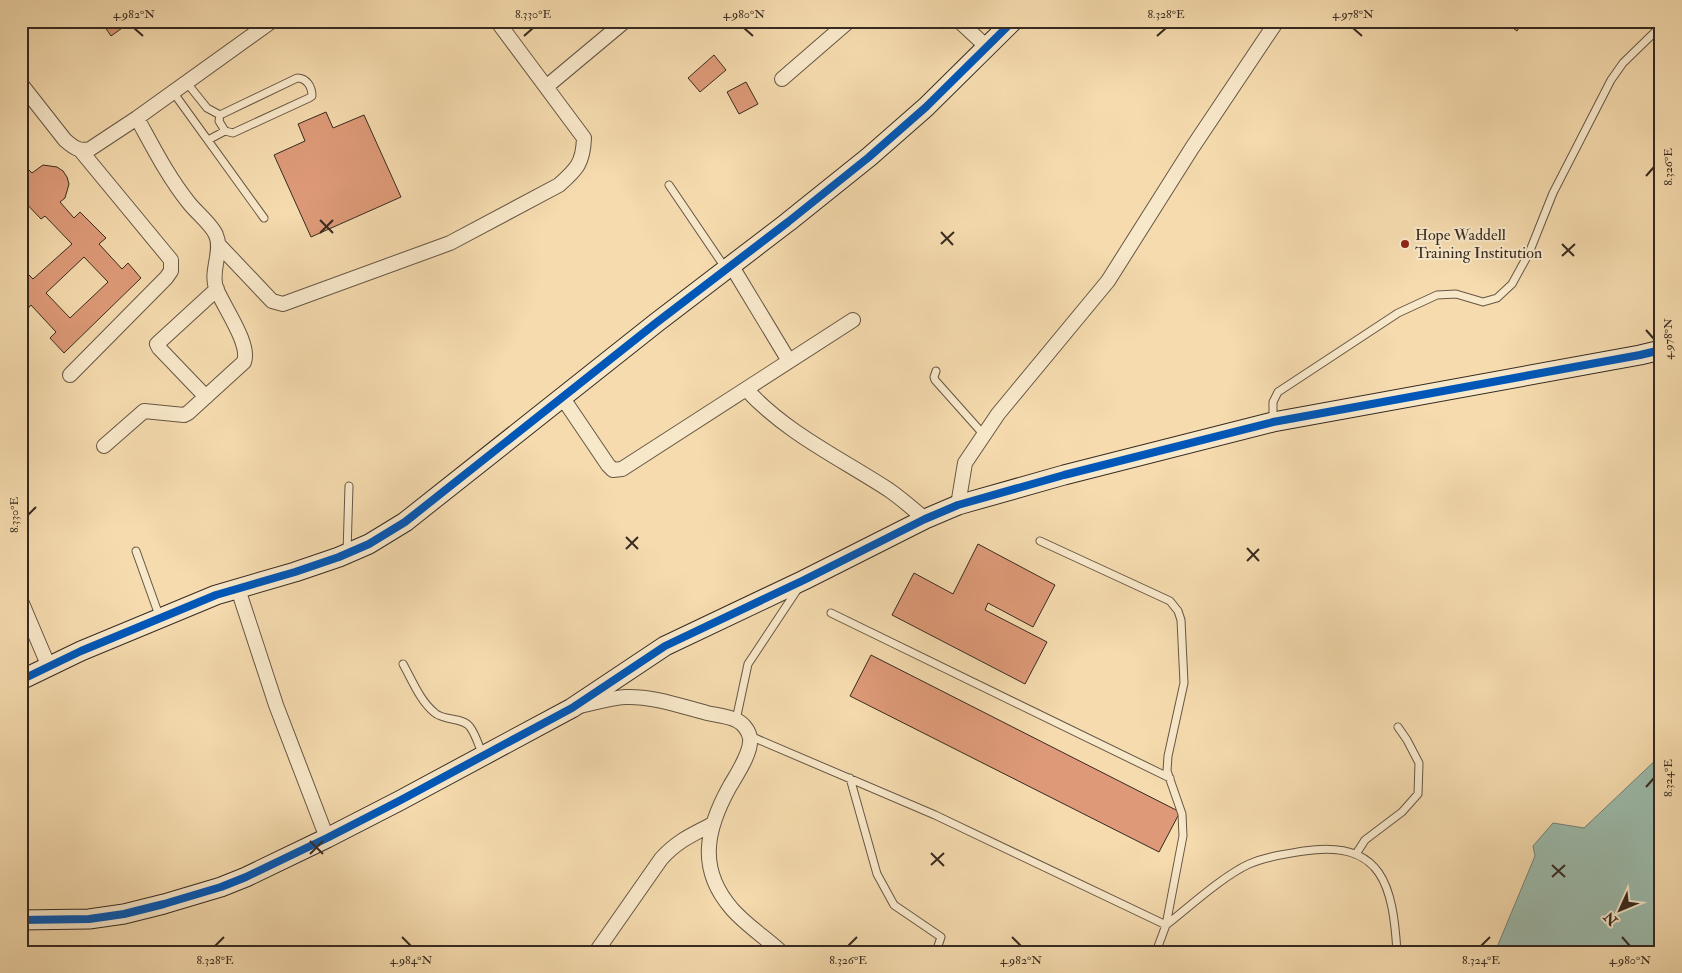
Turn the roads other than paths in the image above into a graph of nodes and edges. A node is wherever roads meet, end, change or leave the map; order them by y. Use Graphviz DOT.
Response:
graph roads {
  1 [pos="272,21"];
  2 [pos="497,21"];
  3 [pos="625,21"];
  4 [pos="849,21"];
  5 [pos="959,21"];
  6 [pos="1013,21"];
  7 [pos="1277,21"];
  8 [pos="1661,26"];
  9 [pos="988,48"];
  10 [pos="782,79"];
  11 [pos="186,83"];
  12 [pos="21,84"];
  13 [pos="546,87"];
  14 [pos="172,92"];
  15 [pos="220,115"];
  16 [pos="137,118"];
  17 [pos="225,130"];
  18 [pos="208,140"];
  19 [pos="81,151"];
  20 [pos="669,185"];
  21 [pos="264,218"];
  22 [pos="218,244"];
  23 [pos="728,267"];
  24 [pos="217,289"];
  25 [pos="853,320"];
  26 [pos="1661,350"];
  27 [pos="789,361"];
  28 [pos="936,371"];
  29 [pos="70,375"];
  30 [pos="746,388"];
  31 [pos="206,397"];
  32 [pos="562,398"];
  33 [pos="1273,422"];
  34 [pos="984,434"];
  35 [pos="104,446"];
  36 [pos="349,486"];
  37 [pos="958,505"];
  38 [pos="925,519"];
  39 [pos="1040,542"];
  40 [pos="136,551"];
  41 [pos="347,553"];
  42 [pos="804,580"];
  43 [pos="238,589"];
  44 [pos="21,601"];
  45 [pos="831,614"];
  46 [pos="160,619"];
  47 [pos="403,664"];
  48 [pos="49,667"];
  49 [pos="21,680"];
  50 [pos="572,708"];
  51 [pos="736,720"];
  52 [pos="1398,726"];
  53 [pos="750,736"];
  54 [pos="483,756"];
  55 [pos="850,778"];
  56 [pos="1170,778"];
  57 [pos="712,825"];
  58 [pos="327,838"];
  59 [pos="1356,854"];
  60 [pos="21,920"];
  61 [pos="1166,925"];
  62 [pos="596,952"];
  63 [pos="781,952"];
  64 [pos="936,952"];
  65 [pos="1156,952"];
  66 [pos="1397,952"];
  1 -- 11 [label="street"];
  2 -- 13 [label="street"];
  3 -- 13 [label="street"];
  4 -- 10 [label="street"];
  5 -- 9 [label="street"];
  6 -- 9 [label="street"];
  7 -- 34 [label="street"];
  8 -- 33 [label="lane"];
  9 -- 23 [label="street"];
  11 -- 14 [label="street"];
  11 -- 15 [label="lane"];
  12 -- 19 [label="street"];
  13 -- 22 [label="street"];
  14 -- 16 [label="street"];
  14 -- 18 [label="lane"];
  15 -- 17 [label="lane"];
  15 -- 17 [label="lane"];
  16 -- 19 [label="street"];
  16 -- 22 [label="street"];
  17 -- 18 [label="lane"];
  18 -- 21 [label="lane"];
  19 -- 29 [label="street"];
  20 -- 23 [label="lane"];
  22 -- 24 [label="street"];
  23 -- 27 [label="street"];
  23 -- 32 [label="street"];
  24 -- 31 [label="street"];
  24 -- 31 [label="street"];
  25 -- 27 [label="street"];
  26 -- 33 [label="street"];
  27 -- 30 [label="street"];
  28 -- 34 [label="lane"];
  30 -- 32 [label="street"];
  30 -- 38 [label="street"];
  31 -- 35 [label="street"];
  32 -- 41 [label="street"];
  33 -- 37 [label="street"];
  34 -- 37 [label="street"];
  36 -- 41 [label="lane"];
  37 -- 38 [label="street"];
  38 -- 42 [label="street"];
  39 -- 56 [label="lane"];
  40 -- 46 [label="lane"];
  41 -- 43 [label="street"];
  42 -- 50 [label="street"];
  42 -- 51 [label="lane"];
  43 -- 46 [label="street"];
  43 -- 58 [label="street"];
  44 -- 48 [label="street"];
  45 -- 56 [label="lane"];
  46 -- 48 [label="street"];
  47 -- 54 [label="lane"];
  48 -- 49 [label="street"];
  50 -- 51 [label="street"];
  50 -- 54 [label="street"];
  51 -- 53 [label="street"];
  52 -- 59 [label="lane"];
  53 -- 55 [label="lane"];
  53 -- 57 [label="street"];
  54 -- 58 [label="street"];
  55 -- 61 [label="lane"];
  55 -- 64 [label="lane"];
  56 -- 61 [label="lane"];
  57 -- 62 [label="street"];
  57 -- 63 [label="street"];
  58 -- 60 [label="street"];
  59 -- 61 [label="lane"];
  59 -- 66 [label="lane"];
  61 -- 65 [label="lane"];
}
